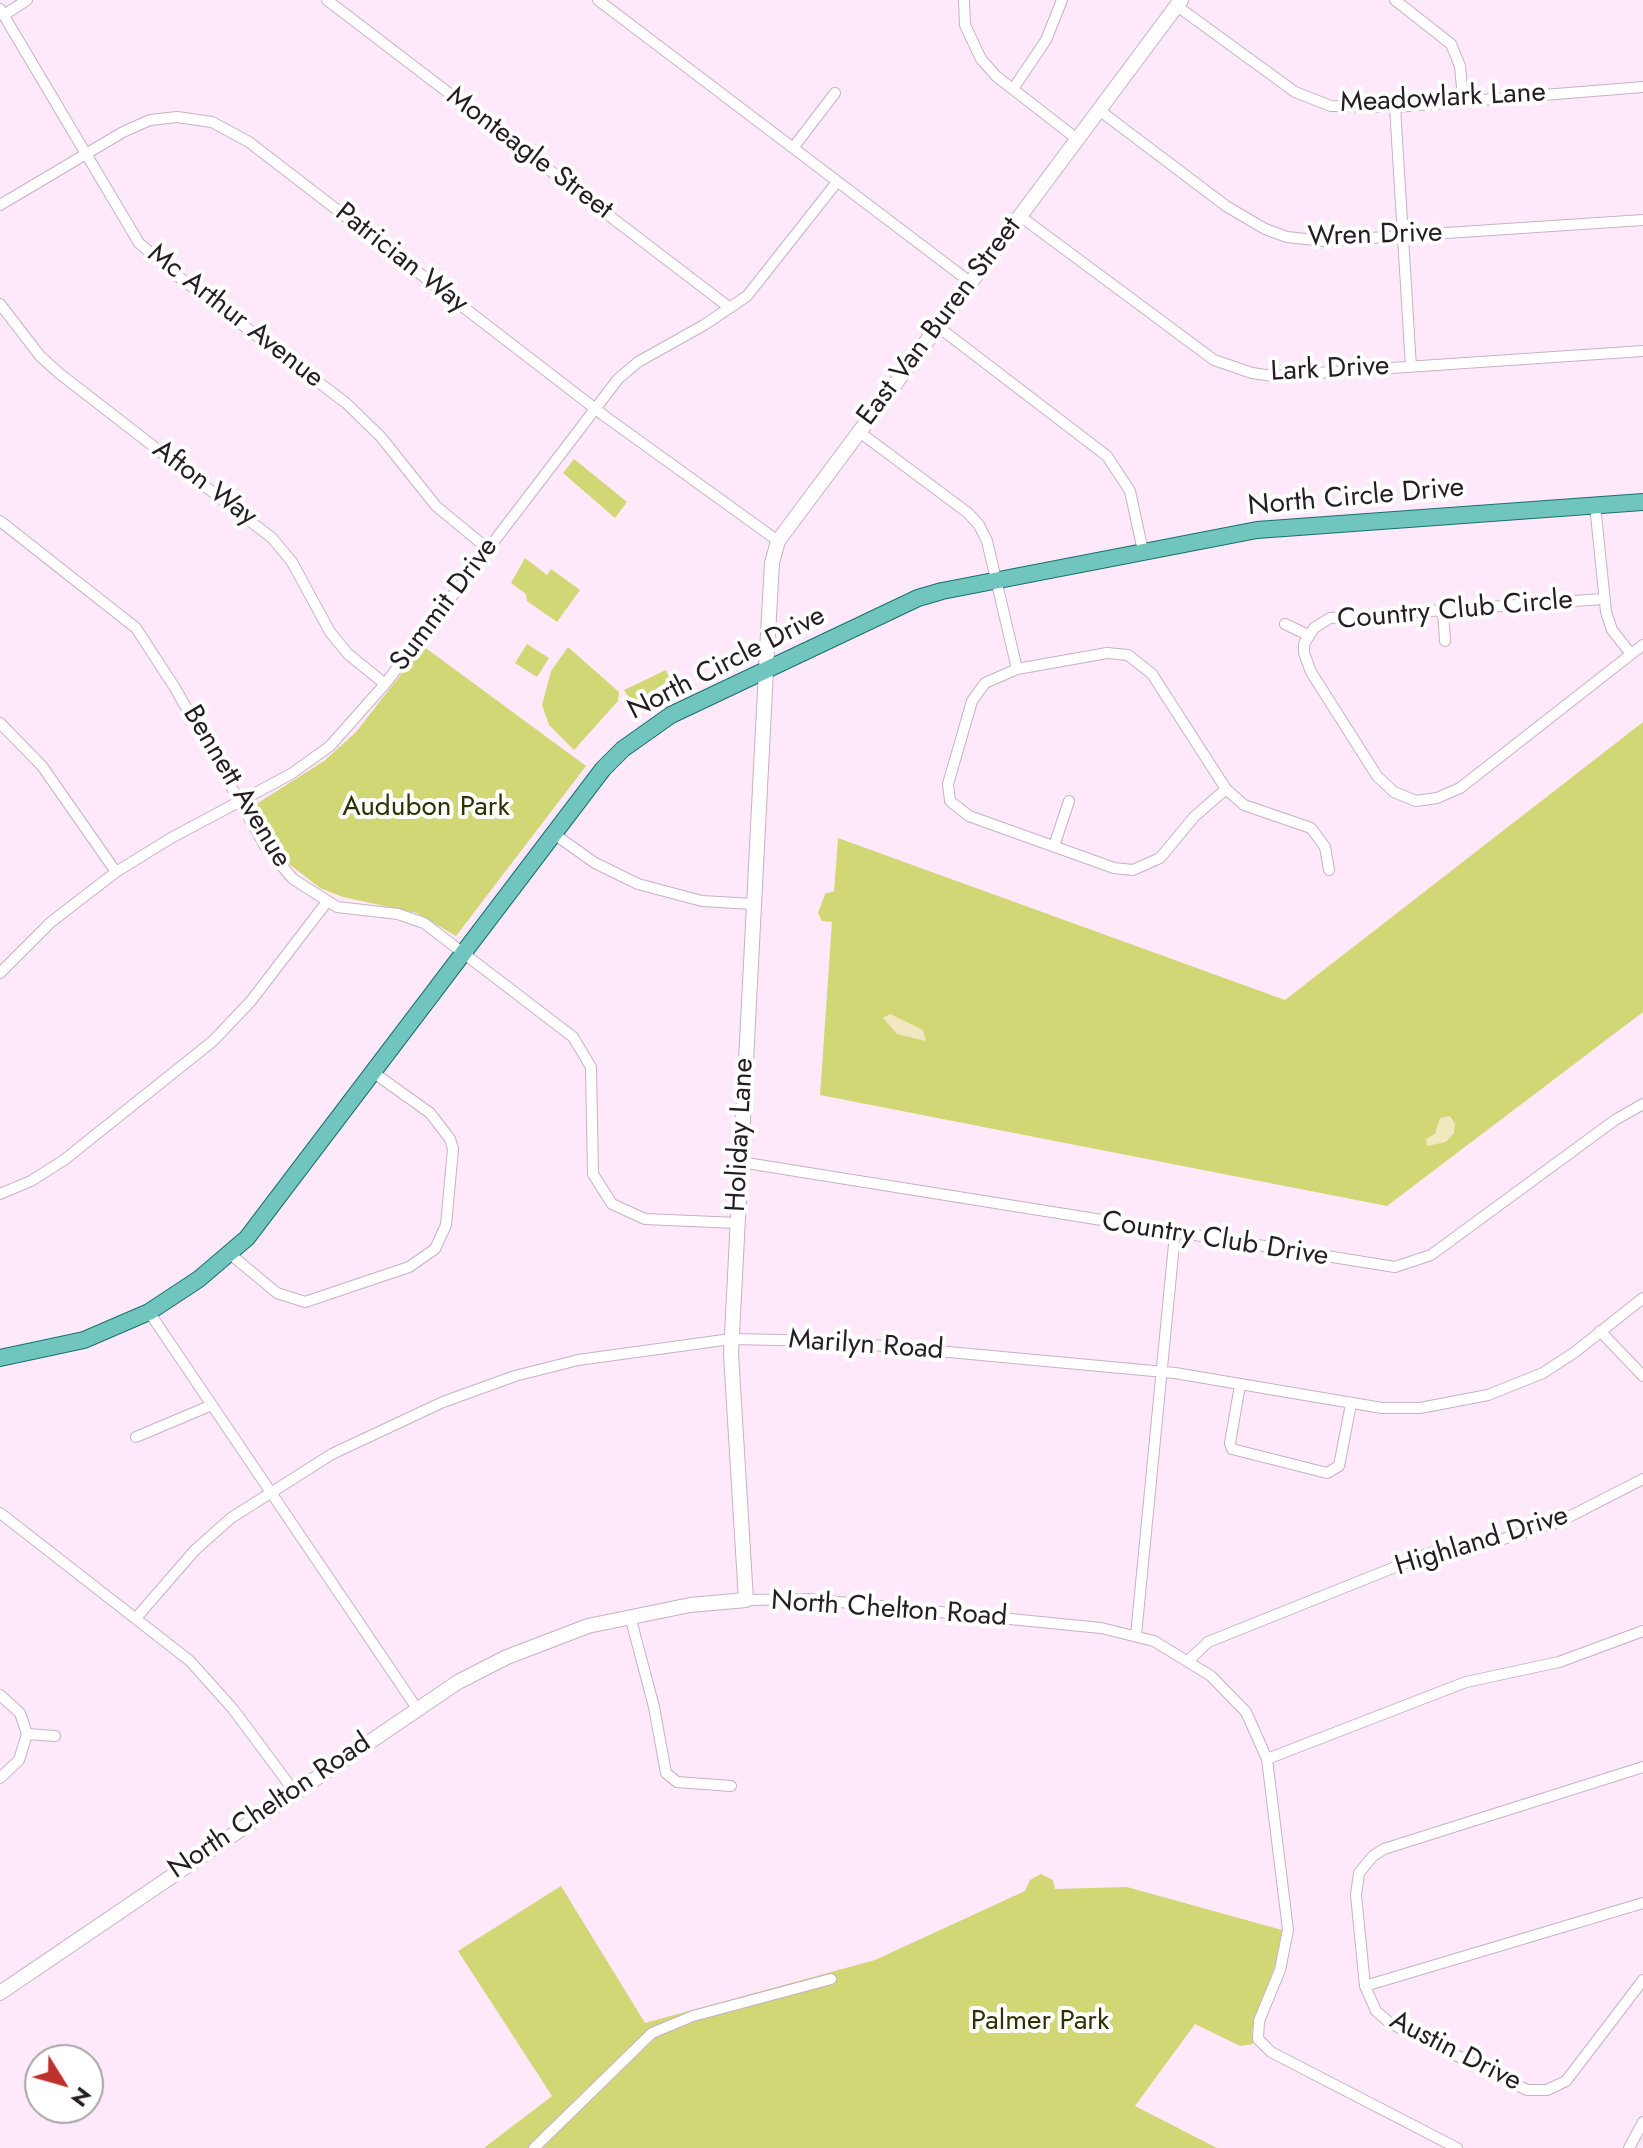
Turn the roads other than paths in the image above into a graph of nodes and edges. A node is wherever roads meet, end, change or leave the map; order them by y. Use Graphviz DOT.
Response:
graph roads {
  1 [pos="27,0"];
  2 [pos="327,0"];
  3 [pos="598,0"];
  4 [pos="964,0"];
  5 [pos="1062,0"];
  6 [pos="1395,0"];
  7 [pos="1179,3"];
  8 [pos="2,12"];
  9 [pos="1643,87"];
  10 [pos="1013,89"];
  11 [pos="835,93"];
  12 [pos="1463,99"];
  13 [pos="1395,107"];
  14 [pos="1099,110"];
  15 [pos="1077,139"];
  16 [pos="793,148"];
  17 [pos="85,154"];
  18 [pos="837,182"];
  19 [pos="0,205"];
  20 [pos="1020,216"];
  21 [pos="1643,220"];
  22 [pos="1404,236"];
  23 [pos="970,282"];
  24 [pos="0,304"];
  25 [pos="730,308"];
  26 [pos="937,326"];
  27 [pos="1643,351"];
  28 [pos="1411,367"];
  29 [pos="594,408"];
  30 [pos="858,431"];
  31 [pos="1643,502"];
  32 [pos="1595,505"];
  33 [pos="0,521"];
  34 [pos="778,541"];
  35 [pos="488,549"];
  36 [pos="1143,551"];
  37 [pos="995,580"];
  38 [pos="1603,599"];
  39 [pos="1443,610"];
  40 [pos="1285,624"];
  41 [pos="1308,635"];
  42 [pos="1445,641"];
  43 [pos="1643,645"];
  44 [pos="1631,654"];
  45 [pos="766,669"];
  46 [pos="1017,669"];
  47 [pos="385,684"];
  48 [pos="0,723"];
  49 [pos="1226,789"];
  50 [pos="950,801"];
  51 [pos="1069,801"];
  52 [pos="241,802"];
  53 [pos="939,807"];
  54 [pos="554,834"];
  55 [pos="1054,846"];
  56 [pos="1329,870"];
  57 [pos="116,872"];
  58 [pos="326,903"];
  59 [pos="753,904"];
  60 [pos="466,953"];
  61 [pos="0,973"];
  62 [pos="374,1073"];
  63 [pos="1643,1104"];
  64 [pos="740,1162"];
  65 [pos="0,1194"];
  66 [pos="737,1223"];
  67 [pos="1175,1234"];
  68 [pos="230,1254"];
  69 [pos="1643,1298"];
  70 [pos="149,1312"];
  71 [pos="1600,1331"];
  72 [pos="731,1339"];
  73 [pos="0,1358"];
  74 [pos="1160,1372"];
  75 [pos="1643,1376"];
  76 [pos="1240,1385"];
  77 [pos="1351,1404"];
  78 [pos="212,1405"];
  79 [pos="136,1437"];
  80 [pos="1643,1479"];
  81 [pos="270,1492"];
  82 [pos="0,1513"];
  83 [pos="746,1600"];
  84 [pos="630,1616"];
  85 [pos="136,1618"];
  86 [pos="1643,1631"];
  87 [pos="1136,1635"];
  88 [pos="1189,1660"];
  89 [pos="0,1695"];
  90 [pos="416,1707"];
  91 [pos="27,1734"];
  92 [pos="55,1736"];
  93 [pos="1267,1759"];
  94 [pos="1643,1767"];
  95 [pos="0,1778"];
  96 [pos="731,1786"];
  97 [pos="294,1791"];
  98 [pos="1643,1903"];
  99 [pos="831,1979"];
  100 [pos="1643,1980"];
  101 [pos="1365,1986"];
  102 [pos="0,1993"];
  103 [pos="1643,2122"];
  104 [pos="534,2148"];
  105 [pos="1457,2148"];
  106 [pos="1629,2148"];
  1 -- 8 [label="street"];
  2 -- 25 [label="street, Monteagle Street"];
  3 -- 16 [label="street"];
  4 -- 10 [label="street"];
  5 -- 10 [label="street"];
  6 -- 12 [label="street"];
  7 -- 13 [label="street, Meadowlark Lane"];
  7 -- 14 [label="street, East Van Buren Street"];
  8 -- 17 [label="street, Mc Arthur Avenue"];
  9 -- 12 [label="street, Meadowlark Lane"];
  10 -- 15 [label="street"];
  11 -- 16 [label="street"];
  12 -- 13 [label="street, Meadowlark Lane"];
  13 -- 22 [label="street"];
  14 -- 15 [label="street, East Van Buren Street"];
  14 -- 22 [label="street, Wren Drive"];
  15 -- 20 [label="street, East Van Buren Street"];
  16 -- 18 [label="street"];
  17 -- 19 [label="street, Patrician Way"];
  17 -- 29 [label="street, Patrician Way"];
  17 -- 35 [label="street, Mc Arthur Avenue"];
  18 -- 23 [label="street"];
  18 -- 25 [label="street, Summit Drive"];
  20 -- 23 [label="street, East Van Buren Street"];
  20 -- 28 [label="street, Lark Drive"];
  21 -- 22 [label="street, Wren Drive"];
  22 -- 28 [label="street"];
  23 -- 26 [label="street, East Van Buren Street"];
  24 -- 47 [label="street, Afton Way"];
  25 -- 29 [label="street, Summit Drive"];
  26 -- 30 [label="street, East Van Buren Street"];
  26 -- 36 [label="street"];
  27 -- 28 [label="street, Lark Drive"];
  29 -- 34 [label="street, Patrician Way"];
  29 -- 35 [label="street, Summit Drive"];
  30 -- 34 [label="street, East Van Buren Street"];
  30 -- 37 [label="street"];
  31 -- 32 [label="main road, North Circle Drive"];
  32 -- 36 [label="main road, North Circle Drive"];
  32 -- 38 [label="street, Country Club Circle"];
  33 -- 52 [label="street, Bennett Avenue"];
  34 -- 45 [label="street, East Van Buren Street"];
  35 -- 47 [label="street, Summit Drive"];
  36 -- 37 [label="main road, North Circle Drive"];
  37 -- 45 [label="main road, North Circle Drive"];
  37 -- 46 [label="street"];
  38 -- 39 [label="street, Country Club Circle"];
  38 -- 44 [label="street"];
  39 -- 41 [label="street, Country Club Circle"];
  39 -- 42 [label="street"];
  40 -- 41 [label="street"];
  41 -- 44 [label="street, Country Club Circle"];
  43 -- 44 [label="street, Country Club Circle"];
  45 -- 54 [label="main road, North Circle Drive"];
  45 -- 59 [label="street, Holiday Lane"];
  46 -- 49 [label="street"];
  46 -- 50 [label="street"];
  47 -- 52 [label="street, Summit Drive"];
  48 -- 57 [label="street"];
  49 -- 55 [label="street"];
  49 -- 56 [label="street"];
  50 -- 53 [label="street"];
  50 -- 55 [label="street"];
  51 -- 55 [label="street"];
  52 -- 57 [label="street, Summit Drive"];
  52 -- 58 [label="street, Bennett Avenue"];
  54 -- 59 [label="street"];
  54 -- 60 [label="main road, North Circle Drive"];
  57 -- 61 [label="street, Summit Drive"];
  58 -- 60 [label="street, Bennett Avenue"];
  58 -- 65 [label="street"];
  59 -- 64 [label="street, Holiday Lane"];
  60 -- 62 [label="main road, North Circle Drive"];
  60 -- 66 [label="street, Bennett Avenue"];
  62 -- 68 [label="main road, North Circle Drive"];
  62 -- 68 [label="street"];
  63 -- 67 [label="street, Country Club Drive"];
  64 -- 66 [label="street, Holiday Lane"];
  64 -- 67 [label="street, Country Club Drive"];
  66 -- 72 [label="street, Holiday Lane"];
  67 -- 74 [label="street"];
  68 -- 70 [label="main road, North Circle Drive"];
  69 -- 71 [label="street, Marilyn Road"];
  70 -- 73 [label="main road, North Circle Drive"];
  70 -- 78 [label="street"];
  71 -- 75 [label="street"];
  71 -- 77 [label="street, Marilyn Road"];
  72 -- 74 [label="street, Marilyn Road"];
  72 -- 81 [label="street, Marilyn Road"];
  72 -- 83 [label="street, Holiday Lane"];
  74 -- 76 [label="street, Marilyn Road"];
  74 -- 87 [label="street"];
  76 -- 77 [label="street, Marilyn Road"];
  76 -- 77 [label="street"];
  78 -- 79 [label="street"];
  78 -- 81 [label="street"];
  80 -- 88 [label="street, Highland Drive"];
  81 -- 85 [label="street, Marilyn Road"];
  81 -- 90 [label="street"];
  82 -- 85 [label="street"];
  83 -- 84 [label="street, North Chelton Road"];
  83 -- 87 [label="street, North Chelton Road"];
  84 -- 90 [label="street, North Chelton Road"];
  84 -- 96 [label="street"];
  85 -- 97 [label="street"];
  86 -- 93 [label="street"];
  87 -- 88 [label="street, North Chelton Road"];
  88 -- 93 [label="street, North Chelton Road"];
  89 -- 91 [label="street"];
  90 -- 97 [label="street, North Chelton Road"];
  91 -- 92 [label="street"];
  91 -- 95 [label="street"];
  93 -- 105 [label="street, North Chelton Road"];
  94 -- 101 [label="street, Austin Drive"];
  97 -- 102 [label="street, North Chelton Road"];
  98 -- 101 [label="street"];
  99 -- 104 [label="street"];
  100 -- 101 [label="street, Austin Drive"];
  103 -- 106 [label="street"];
}
